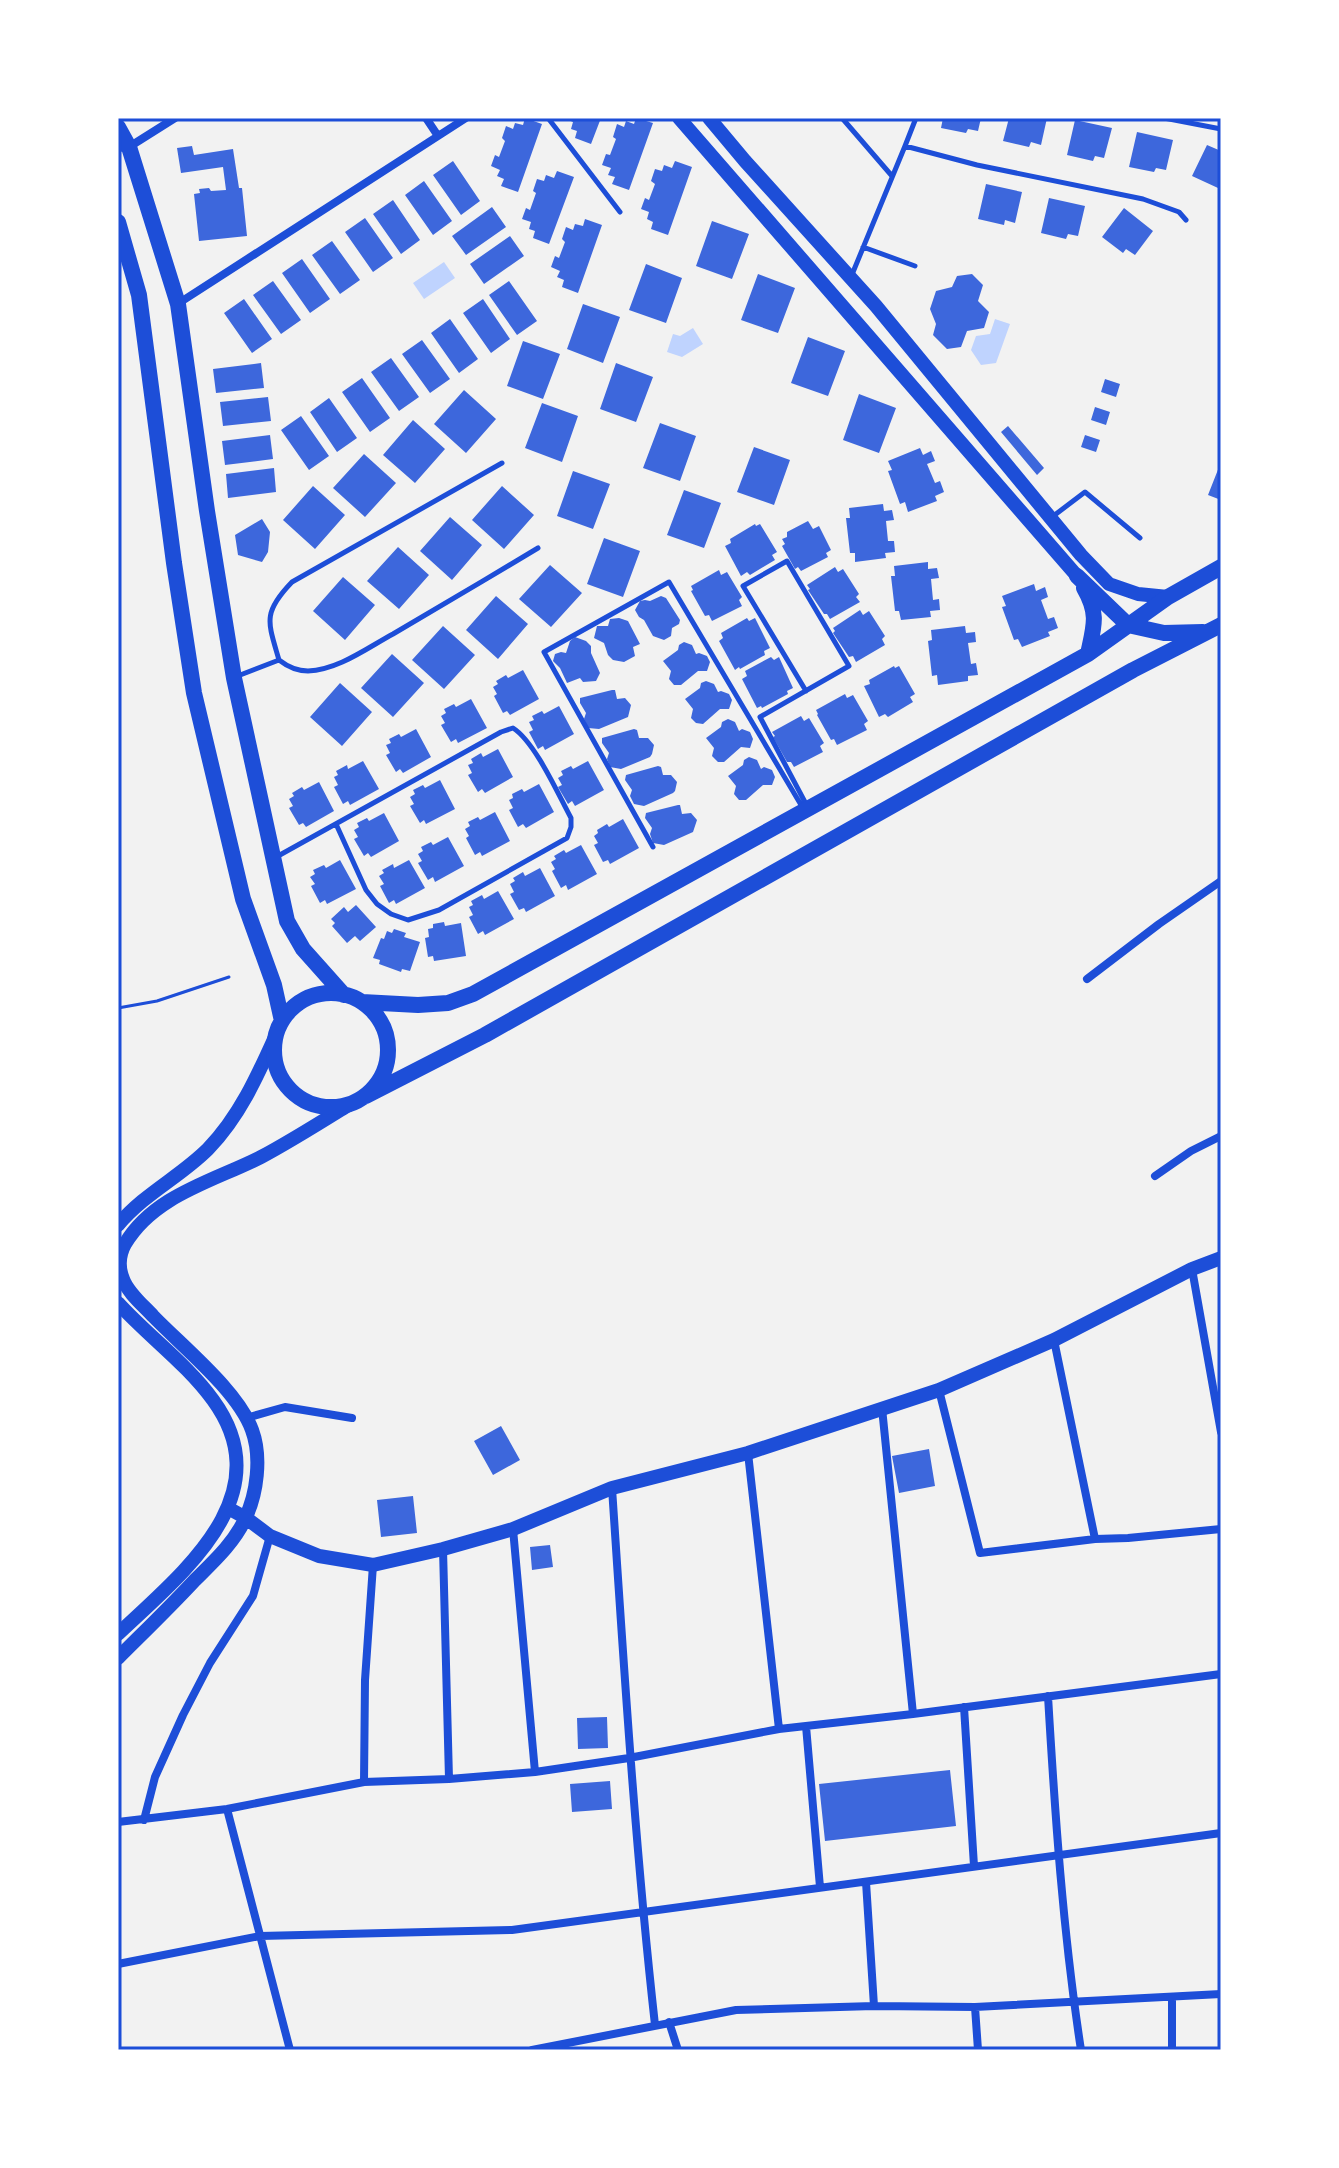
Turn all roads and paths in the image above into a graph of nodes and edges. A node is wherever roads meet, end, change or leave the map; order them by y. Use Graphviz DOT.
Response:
graph roads {
  1 [pos="175,118"];
  2 [pos="426,118"];
  3 [pos="466,118"];
  4 [pos="548,118"];
  5 [pos="679,118"];
  6 [pos="709,118"];
  7 [pos="842,118"];
  8 [pos="916,118"];
  9 [pos="1164,118"];
  10 [pos="118,127"];
  11 [pos="1221,129"];
  12 [pos="438,136"];
  13 [pos="905,146"];
  14 [pos="124,147"];
  15 [pos="892,176"];
  16 [pos="620,212"];
  17 [pos="1186,220"];
  18 [pos="118,222"];
  19 [pos="863,247"];
  20 [pos="915,266"];
  21 [pos="851,278"];
  22 [pos="178,304"];
  23 [pos="502,463"];
  24 [pos="1051,517"];
  25 [pos="1140,538"];
  26 [pos="538,548"];
  27 [pos="1221,567"];
  28 [pos="1077,576"];
  29 [pos="1168,597"];
  30 [pos="1128,625"];
  31 [pos="1214,628"];
  32 [pos="1088,654"];
  33 [pos="279,660"];
  34 [pos="234,678"];
  35 [pos="806,691"];
  36 [pos="806,810"];
  37 [pos="336,824"];
  38 [pos="653,847"];
  39 [pos="273,858"];
  40 [pos="1221,881"];
  41 [pos="229,977"];
  42 [pos="1087,979"];
  43 [pos="344,995"];
  44 [pos="362,1002"];
  45 [pos="118,1008"];
  46 [pos="282,1021"];
  47 [pos="275,1037"];
  48 [pos="358,1100"];
  49 [pos="1221,1136"];
  50 [pos="1155,1176"];
  51 [pos="118,1225"];
  52 [pos="1221,1258"];
  53 [pos="1192,1269"];
  54 [pos="119,1305"];
  55 [pos="1054,1340"];
  56 [pos="939,1390"];
  57 [pos="882,1408"];
  58 [pos="246,1418"];
  59 [pos="352,1418"];
  60 [pos="1221,1432"];
  61 [pos="748,1453"];
  62 [pos="612,1488"];
  63 [pos="228,1508"];
  64 [pos="246,1518"];
  65 [pos="513,1529"];
  66 [pos="1221,1529"];
  67 [pos="270,1536"];
  68 [pos="1095,1539"];
  69 [pos="443,1549"];
  70 [pos="373,1565"];
  71 [pos="118,1634"];
  72 [pos="118,1658"];
  73 [pos="1221,1674"];
  74 [pos="1048,1696"];
  75 [pos="964,1707"];
  76 [pos="913,1714"];
  77 [pos="806,1726"];
  78 [pos="779,1729"];
  79 [pos="629,1758"];
  80 [pos="535,1772"];
  81 [pos="449,1779"];
  82 [pos="364,1782"];
  83 [pos="227,1809"];
  84 [pos="144,1820"];
  85 [pos="118,1822"];
  86 [pos="1221,1833"];
  87 [pos="1058,1856"];
  88 [pos="974,1866"];
  89 [pos="866,1882"];
  90 [pos="820,1887"];
  91 [pos="642,1912"];
  92 [pos="260,1936"];
  93 [pos="118,1964"];
  94 [pos="1221,1994"];
  95 [pos="1172,1997"];
  96 [pos="1074,2003"];
  97 [pos="874,2006"];
  98 [pos="975,2007"];
  99 [pos="669,2022"];
  100 [pos="655,2025"];
  101 [pos="290,2050"];
  102 [pos="532,2050"];
  103 [pos="678,2050"];
  104 [pos="978,2050"];
  105 [pos="1081,2050"];
  106 [pos="1172,2050"];
  1 -- 14 [label="street"];
  2 -- 12 [label="street"];
  3 -- 12 [label="street"];
  4 -- 16 [label="lane"];
  5 -- 28 [label="street"];
  6 -- 21 [label="street"];
  7 -- 15 [label="lane"];
  8 -- 13 [label="lane"];
  9 -- 11 [label="lane"];
  10 -- 14 [label="main road"];
  12 -- 22 [label="street"];
  13 -- 15 [label="lane"];
  13 -- 17 [label="lane"];
  14 -- 22 [label="main road"];
  15 -- 19 [label="lane"];
  18 -- 46 [label="main road"];
  19 -- 20 [label="lane"];
  19 -- 21 [label="lane"];
  21 -- 24 [label="street"];
  22 -- 34 [label="main road"];
  23 -- 33 [label="lane"];
  24 -- 25 [label="lane"];
  24 -- 29 [label="street"];
  26 -- 33 [label="lane"];
  27 -- 29 [label="main road"];
  28 -- 30 [label="main road"];
  28 -- 32 [label="main road"];
  29 -- 30 [label="main road"];
  30 -- 31 [label="main road"];
  30 -- 32 [label="main road"];
  31 -- 48 [label="main road"];
  32 -- 36 [label="main road"];
  33 -- 34 [label="lane"];
  34 -- 39 [label="main road"];
  35 -- 35 [label="lane"];
  35 -- 36 [label="lane"];
  36 -- 38 [label="lane"];
  36 -- 44 [label="main road"];
  37 -- 37 [label="lane"];
  37 -- 39 [label="lane"];
  39 -- 43 [label="main road"];
  40 -- 42 [label="street"];
  41 -- 45 [label="path"];
  43 -- 44 [label="main road"];
  43 -- 46 [label="main road"];
  44 -- 48 [label="main road"];
  46 -- 47 [label="main road"];
  47 -- 48 [label="main road"];
  47 -- 51 [label="street"];
  48 -- 58 [label="street"];
  49 -- 50 [label="street"];
  52 -- 53 [label="street"];
  53 -- 55 [label="street"];
  53 -- 60 [label="street"];
  54 -- 63 [label="street"];
  55 -- 56 [label="street"];
  55 -- 68 [label="street"];
  56 -- 57 [label="street"];
  56 -- 68 [label="street"];
  57 -- 61 [label="street"];
  57 -- 76 [label="street"];
  58 -- 59 [label="street"];
  58 -- 64 [label="street"];
  61 -- 62 [label="street"];
  61 -- 78 [label="street"];
  62 -- 65 [label="street"];
  62 -- 79 [label="street"];
  63 -- 64 [label="street"];
  63 -- 71 [label="street"];
  64 -- 67 [label="street"];
  64 -- 72 [label="street"];
  65 -- 69 [label="street"];
  65 -- 80 [label="street"];
  66 -- 68 [label="street"];
  67 -- 70 [label="street"];
  67 -- 84 [label="street"];
  69 -- 70 [label="street"];
  69 -- 81 [label="street"];
  70 -- 82 [label="street"];
  73 -- 74 [label="street"];
  74 -- 75 [label="street"];
  74 -- 87 [label="street"];
  75 -- 76 [label="street"];
  75 -- 88 [label="street"];
  76 -- 77 [label="street"];
  77 -- 78 [label="street"];
  77 -- 90 [label="street"];
  78 -- 79 [label="street"];
  79 -- 80 [label="street"];
  79 -- 91 [label="street"];
  80 -- 81 [label="street"];
  81 -- 82 [label="street"];
  82 -- 83 [label="street"];
  83 -- 84 [label="street"];
  83 -- 92 [label="street"];
  84 -- 85 [label="street"];
  86 -- 87 [label="street"];
  87 -- 88 [label="street"];
  87 -- 96 [label="street"];
  88 -- 89 [label="street"];
  89 -- 90 [label="street"];
  89 -- 97 [label="street"];
  90 -- 91 [label="street"];
  91 -- 92 [label="street"];
  91 -- 100 [label="street"];
  92 -- 93 [label="street"];
  92 -- 101 [label="street"];
  94 -- 95 [label="street"];
  95 -- 96 [label="street"];
  95 -- 106 [label="street"];
  96 -- 98 [label="street"];
  96 -- 105 [label="street"];
  97 -- 98 [label="street"];
  97 -- 99 [label="street"];
  98 -- 104 [label="street"];
  99 -- 100 [label="street"];
  99 -- 103 [label="street"];
  100 -- 102 [label="street"];
}
